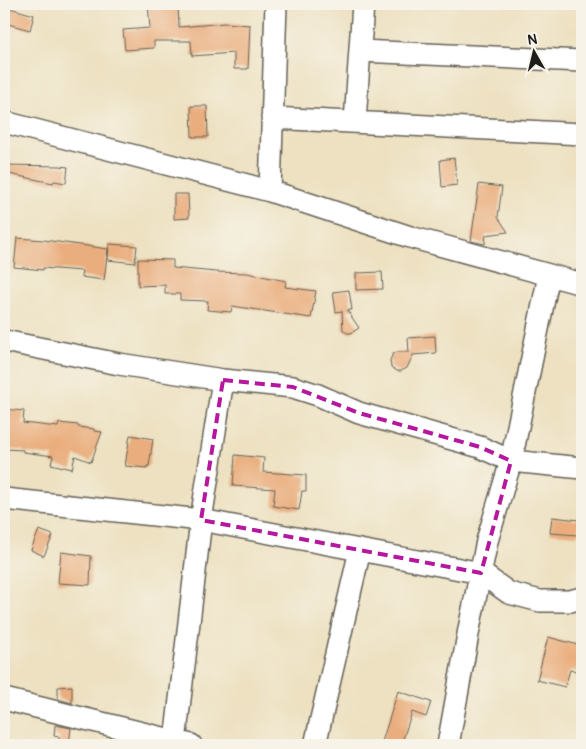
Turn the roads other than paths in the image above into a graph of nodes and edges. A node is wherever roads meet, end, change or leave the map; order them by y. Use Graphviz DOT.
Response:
graph roads {
  1 [pos="276,4"];
  2 [pos="363,4"];
  3 [pos="360,51"];
  4 [pos="582,61"];
  5 [pos="272,118"];
  6 [pos="4,122"];
  7 [pos="356,122"];
  8 [pos="582,134"];
  9 [pos="270,191"];
  10 [pos="549,275"];
  11 [pos="582,284"];
  12 [pos="4,341"];
  13 [pos="223,380"];
  14 [pos="511,461"];
  15 [pos="582,468"];
  16 [pos="4,499"];
  17 [pos="201,520"];
  18 [pos="360,550"];
  19 [pos="481,573"];
  20 [pos="582,598"];
  21 [pos="4,699"];
  22 [pos="183,744"];
  23 [pos="315,745"];
  24 [pos="448,745"];
  1 -- 5 [label="street"];
  2 -- 3 [label="street"];
  3 -- 4 [label="street"];
  3 -- 7 [label="street"];
  5 -- 7 [label="street"];
  5 -- 9 [label="street"];
  6 -- 9 [label="street"];
  7 -- 8 [label="street"];
  9 -- 10 [label="street"];
  10 -- 11 [label="street"];
  10 -- 14 [label="street"];
  12 -- 13 [label="street"];
  13 -- 14 [label="street"];
  13 -- 17 [label="street"];
  14 -- 15 [label="street"];
  14 -- 19 [label="street"];
  16 -- 17 [label="street"];
  17 -- 18 [label="street"];
  17 -- 22 [label="street"];
  18 -- 19 [label="street"];
  18 -- 23 [label="street"];
  19 -- 20 [label="street"];
  19 -- 24 [label="street"];
  21 -- 22 [label="street"];
}
